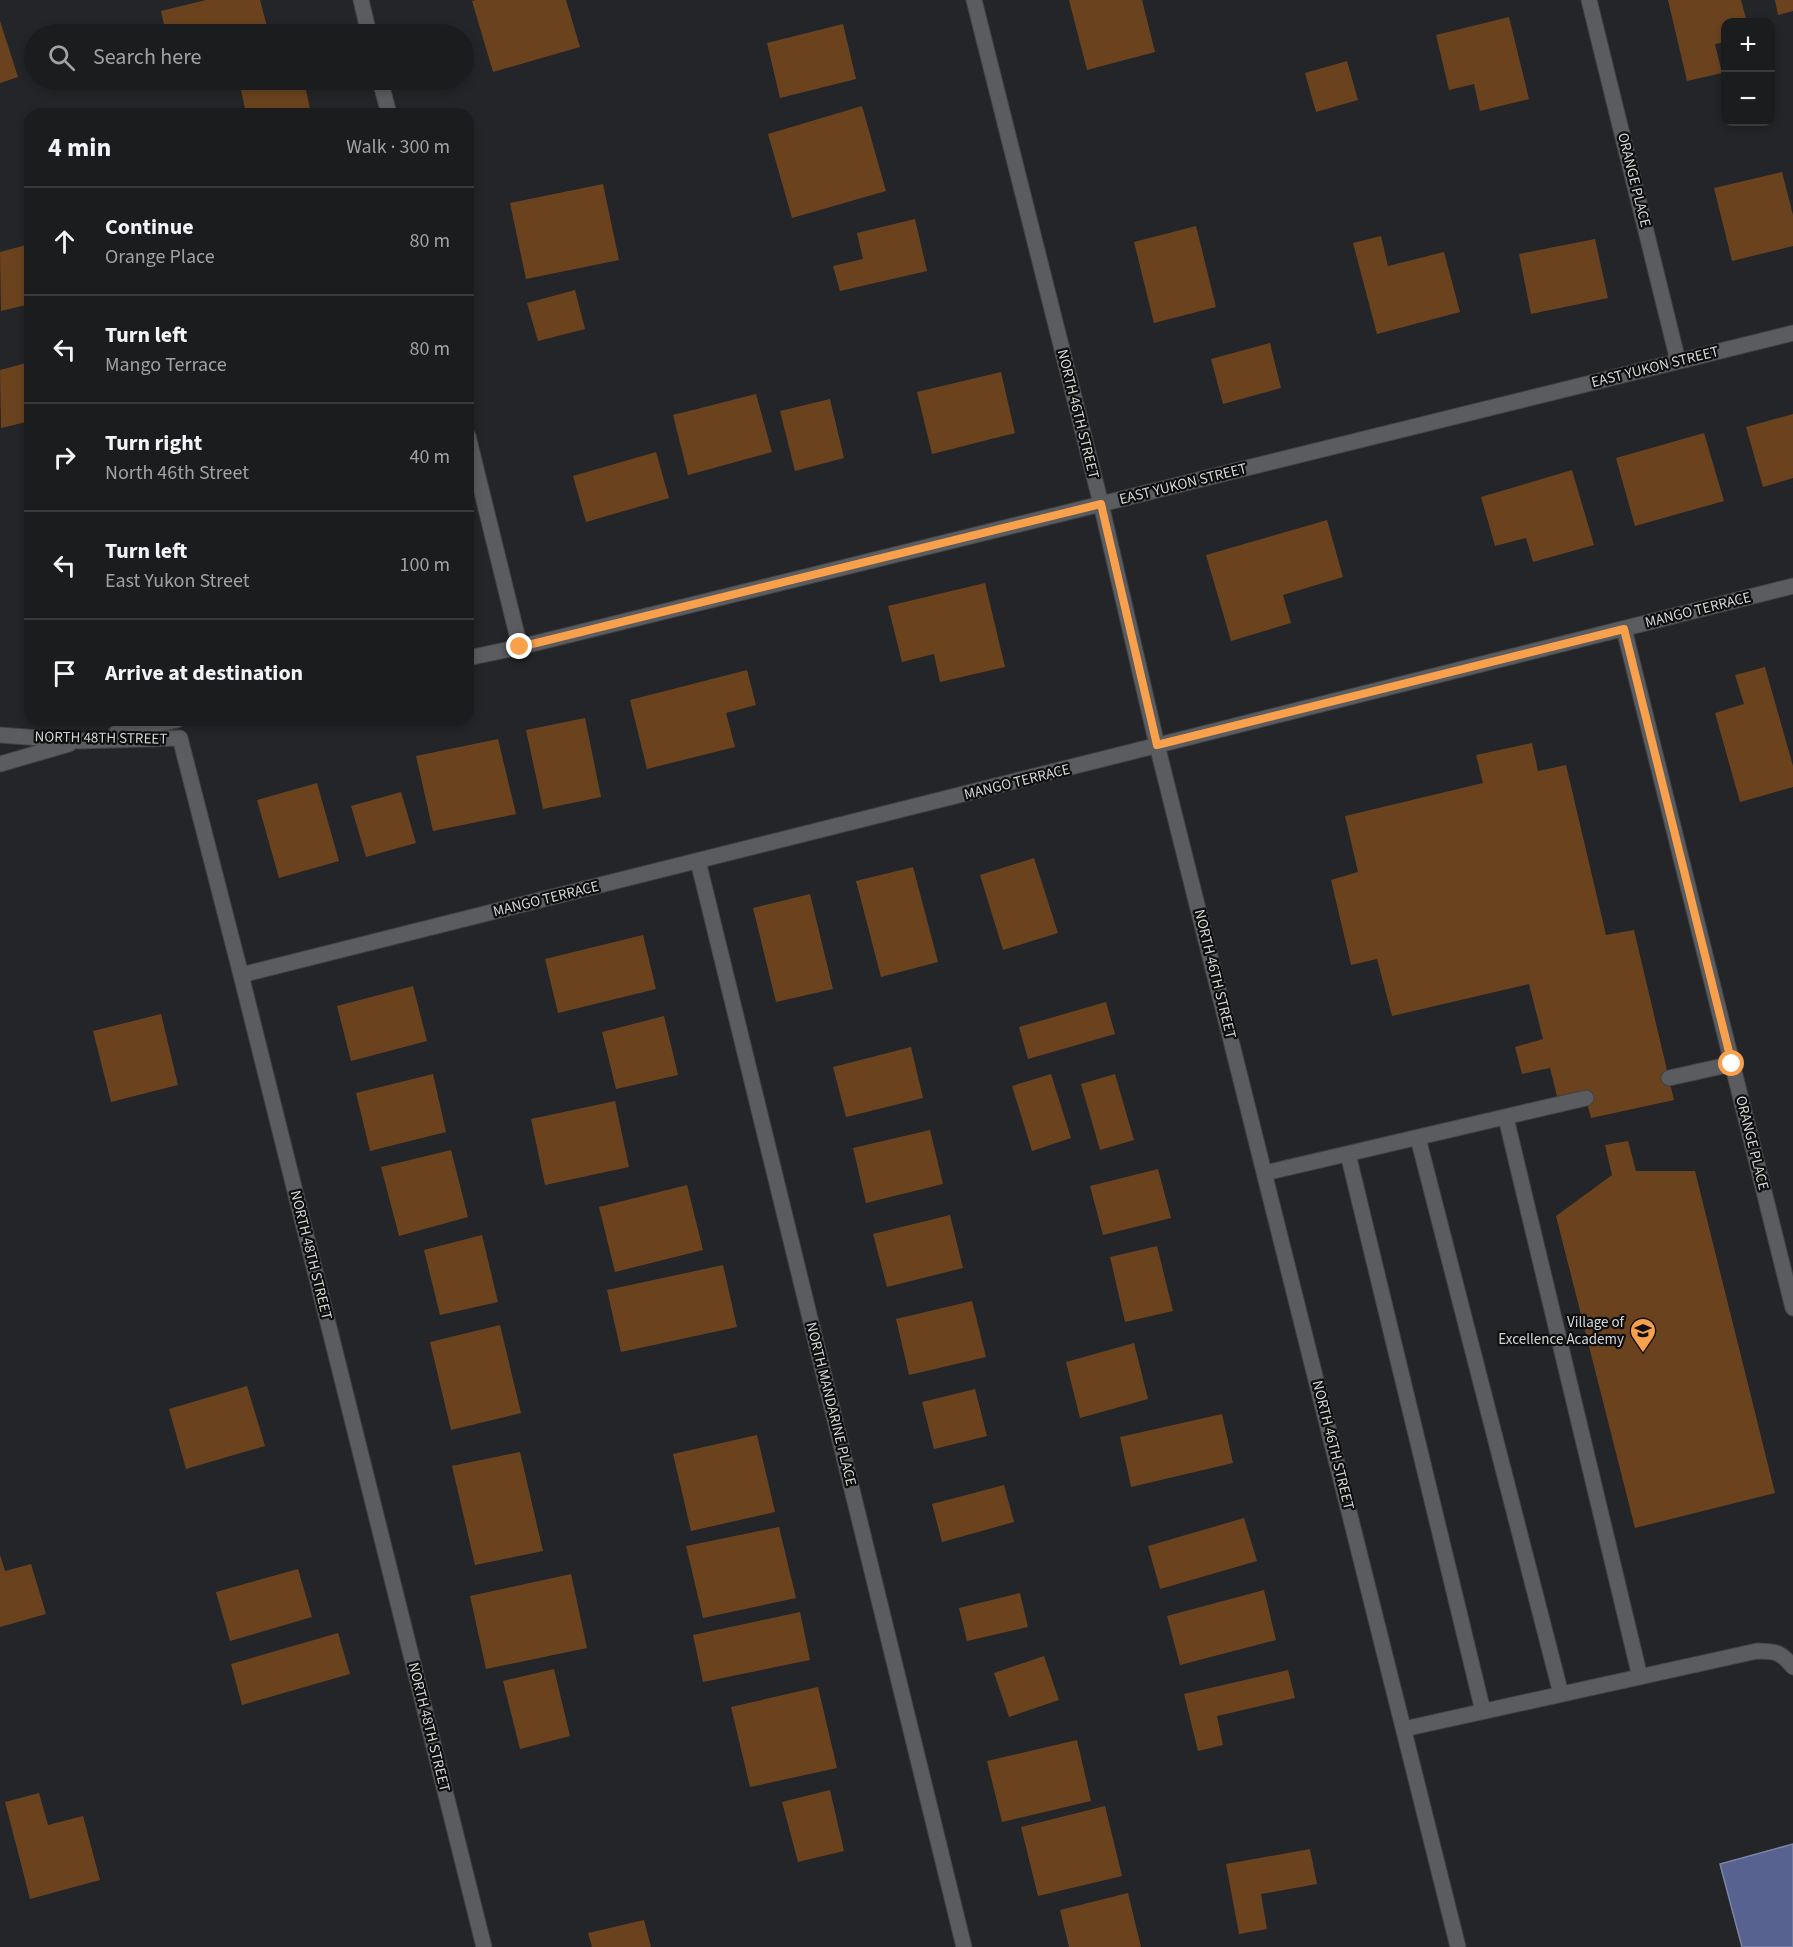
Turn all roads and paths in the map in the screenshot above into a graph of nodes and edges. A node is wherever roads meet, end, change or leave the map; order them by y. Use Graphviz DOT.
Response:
graph roads {
  1 [pos="361,0"];
  2 [pos="974,0"];
  3 [pos="1589,0"];
  4 [pos="367,24"];
  5 [pos="383,90"];
  6 [pos="387,108"];
  7 [pos="1793,333"];
  8 [pos="1678,361"];
  9 [pos="474,460"];
  10 [pos="1101,504"];
  11 [pos="1793,586"];
  12 [pos="1624,629"];
  13 [pos="520,647"];
  14 [pos="474,657"];
  15 [pos="149,726"];
  16 [pos="0,735"];
  17 [pos="79,741"];
  18 [pos="1157,745"];
  19 [pos="0,764"];
  20 [pos="698,861"];
  21 [pos="241,975"];
  22 [pos="1732,1064"];
  23 [pos="1669,1078"];
  24 [pos="1586,1098"];
  25 [pos="1506,1118"];
  26 [pos="1418,1138"];
  27 [pos="1348,1154"];
  28 [pos="1265,1173"];
  29 [pos="1793,1308"];
  30 [pos="1793,1667"];
  31 [pos="1640,1677"];
  32 [pos="1560,1694"];
  33 [pos="1483,1711"];
  34 [pos="1404,1729"];
  35 [pos="484,1947"];
  36 [pos="964,1947"];
  37 [pos="1458,1947"];
  1 -- 4 [label="street"];
  2 -- 10 [label="street, NORTH 46TH STREET"];
  3 -- 8 [label="street, ORANGE PLACE"];
  5 -- 6 [label="street"];
  7 -- 8 [label="street, EAST YUKON STREET"];
  8 -- 10 [label="street, EAST YUKON STREET"];
  9 -- 13 [label="street"];
  10 -- 13 [label="street, EAST YUKON STREET"];
  10 -- 18 [label="street, NORTH 46TH STREET"];
  11 -- 12 [label="street, MANGO TERRACE"];
  12 -- 18 [label="street, MANGO TERRACE"];
  12 -- 22 [label="street, ORANGE PLACE"];
  13 -- 14 [label="street, EAST YUKON STREET"];
  15 -- 17 [label="street"];
  16 -- 17 [label="street, NORTH 48TH STREET"];
  17 -- 19 [label="street"];
  17 -- 21 [label="street, NORTH 48TH STREET"];
  18 -- 20 [label="street, MANGO TERRACE"];
  18 -- 28 [label="street, NORTH 46TH STREET"];
  20 -- 21 [label="street, MANGO TERRACE"];
  20 -- 36 [label="street, NORTH MANDARINE PLACE"];
  21 -- 35 [label="street, NORTH 48TH STREET"];
  22 -- 23 [label="street"];
  22 -- 29 [label="street, ORANGE PLACE"];
  24 -- 25 [label="street"];
  25 -- 26 [label="street"];
  25 -- 31 [label="street"];
  26 -- 27 [label="street"];
  26 -- 32 [label="street"];
  27 -- 28 [label="street"];
  27 -- 33 [label="street"];
  28 -- 34 [label="street, NORTH 46TH STREET"];
  30 -- 31 [label="street"];
  31 -- 32 [label="street"];
  32 -- 33 [label="street"];
  33 -- 34 [label="street"];
  34 -- 37 [label="street, NORTH 46TH STREET"];
}
